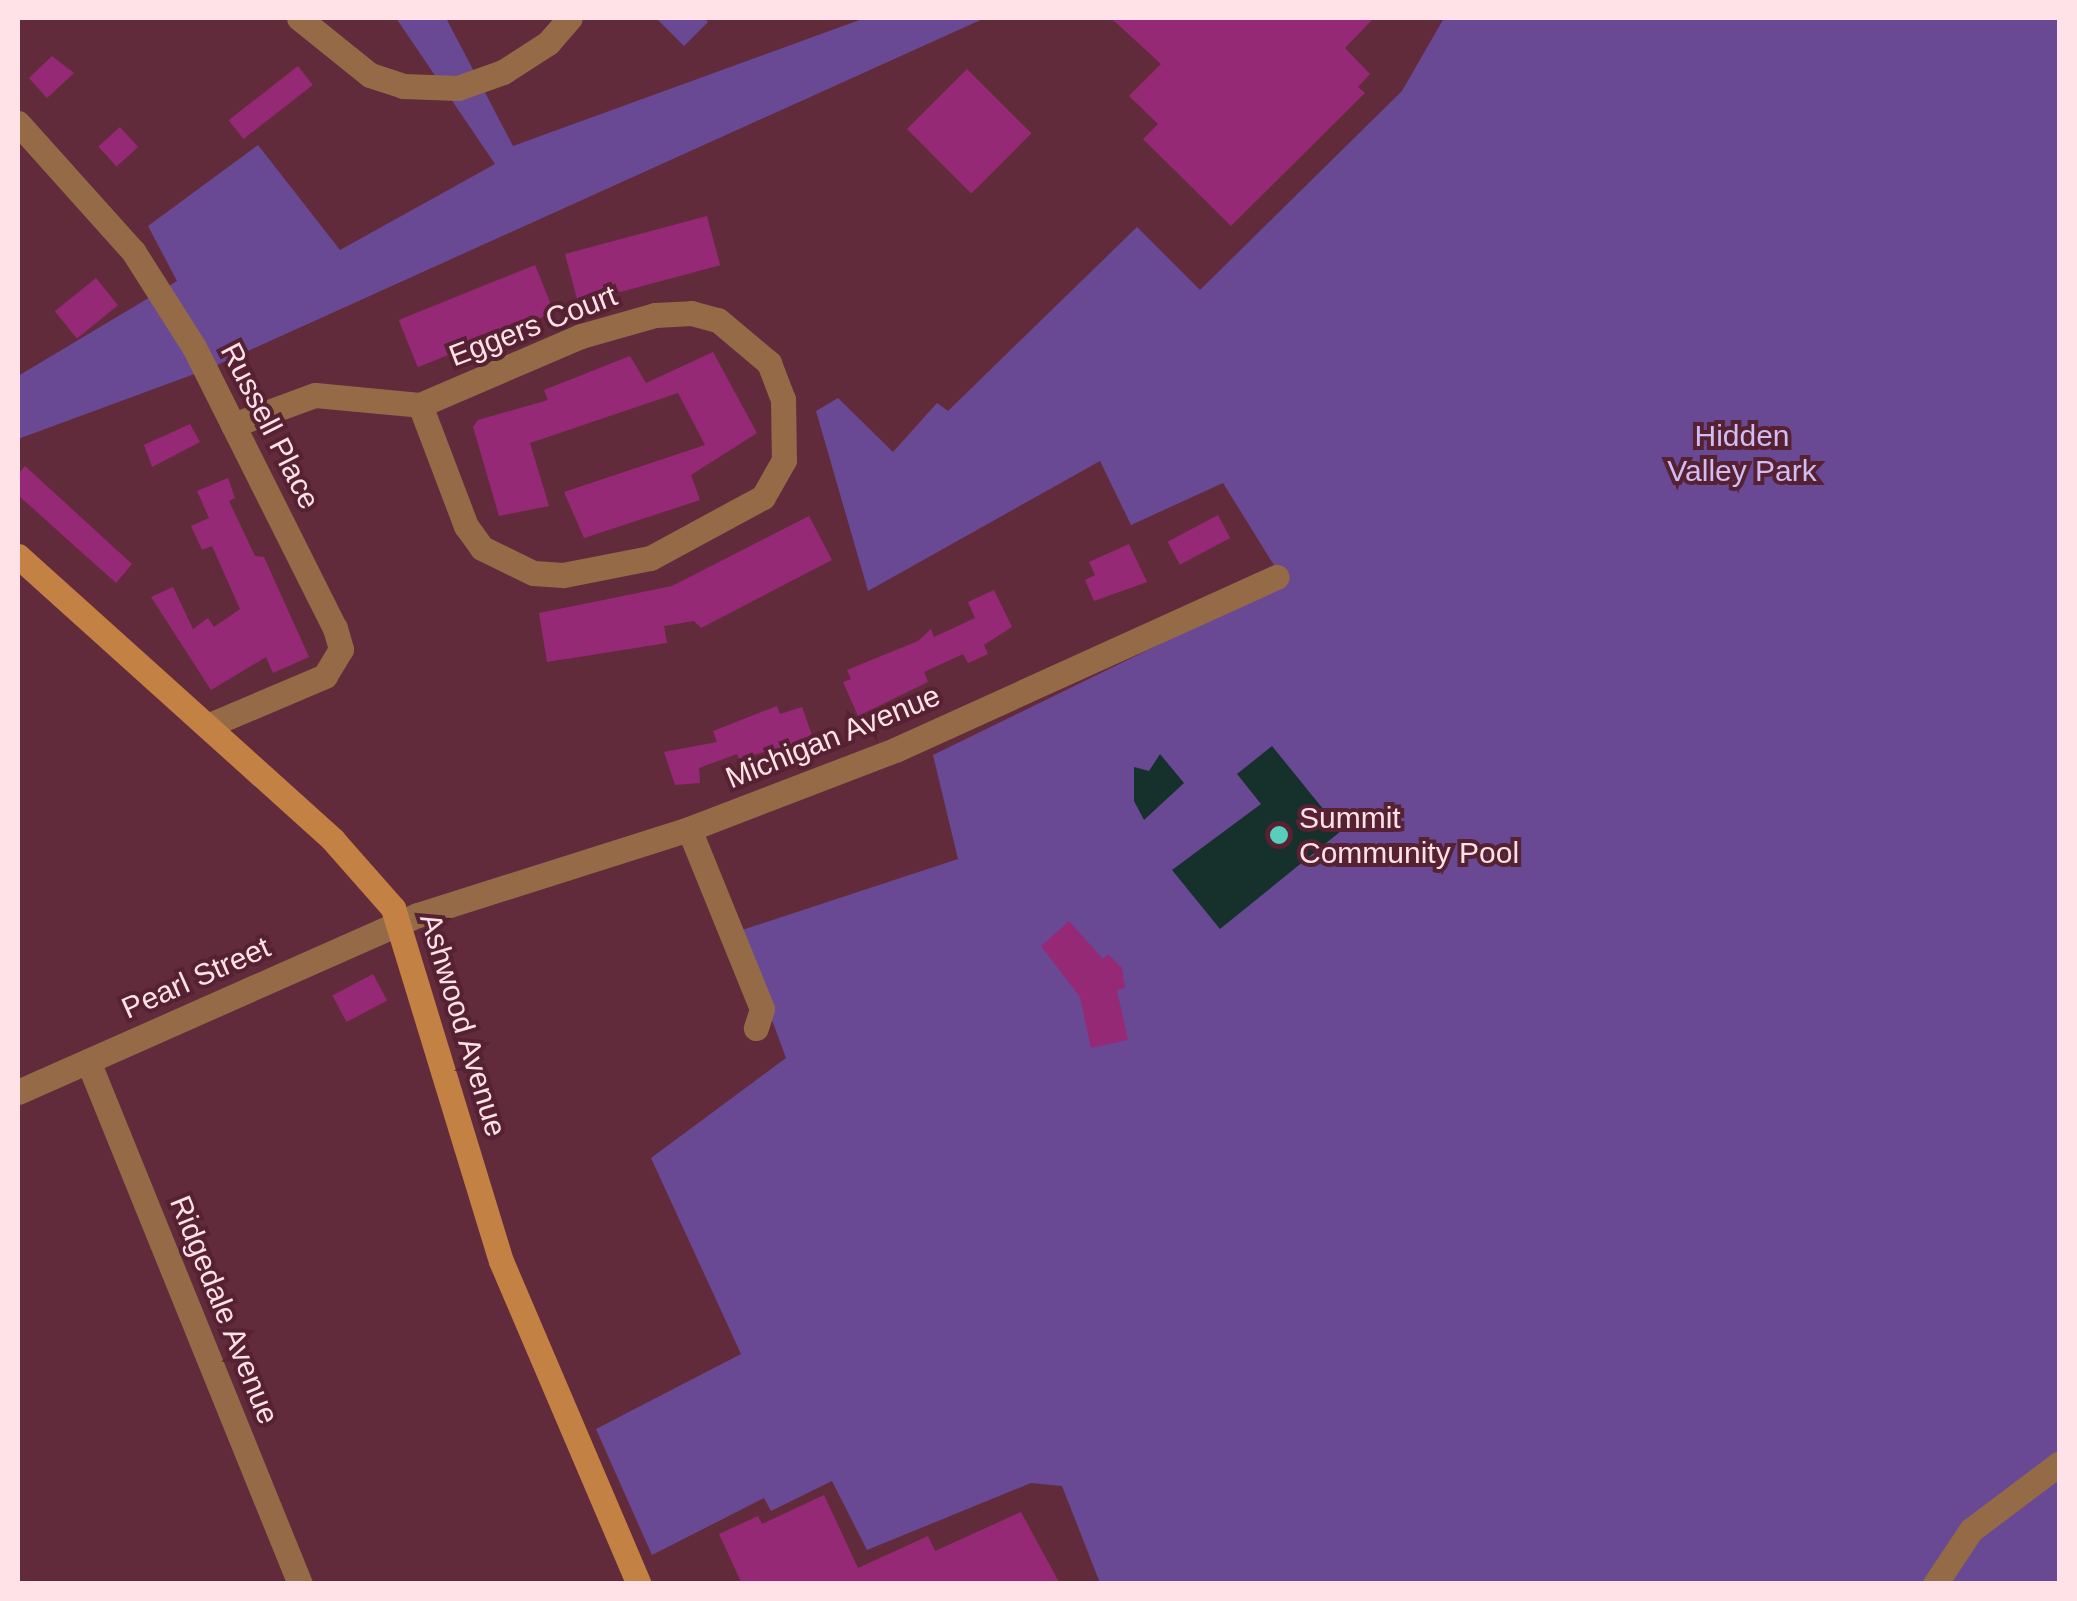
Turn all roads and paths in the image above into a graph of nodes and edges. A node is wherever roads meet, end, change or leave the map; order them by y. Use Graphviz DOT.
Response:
graph roads {
  1 [pos="299,18"];
  2 [pos="570,18"];
  3 [pos="18,123"];
  4 [pos="420,405"];
  5 [pos="233,425"];
  6 [pos="22,568"];
  7 [pos="1277,577"];
  8 [pos="207,726"];
  9 [pos="689,829"];
  10 [pos="401,924"];
  11 [pos="756,1028"];
  12 [pos="88,1062"];
  13 [pos="18,1092"];
  14 [pos="2060,1462"];
  15 [pos="300,1584"];
  16 [pos="638,1584"];
  17 [pos="1934,1584"];
  1 -- 2 [label="street"];
  3 -- 5 [label="street, Russell Place"];
  4 -- 4 [label="street, Eggers Court"];
  4 -- 5 [label="street, Eggers Court"];
  5 -- 8 [label="street, Russell Place"];
  6 -- 8 [label="street, Ashwood Avenue"];
  7 -- 9 [label="street, Michigan Avenue"];
  8 -- 10 [label="street, Ashwood Avenue"];
  9 -- 10 [label="street, Michigan Avenue"];
  9 -- 11 [label="street"];
  10 -- 12 [label="street, Pearl Street"];
  10 -- 16 [label="street, Ashwood Avenue"];
  12 -- 13 [label="street, Pearl Street"];
  12 -- 15 [label="street, Ridgedale Avenue"];
  14 -- 17 [label="street"];
}
